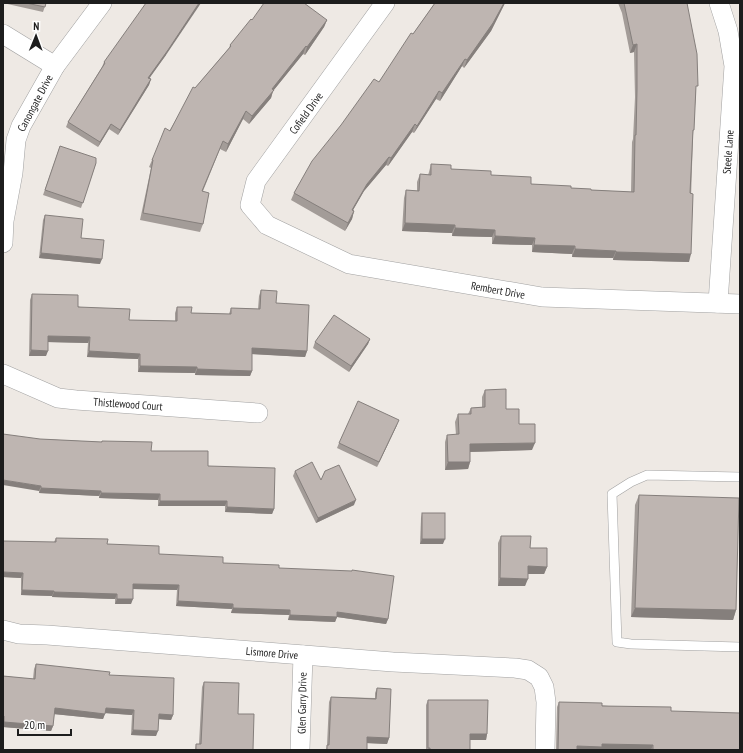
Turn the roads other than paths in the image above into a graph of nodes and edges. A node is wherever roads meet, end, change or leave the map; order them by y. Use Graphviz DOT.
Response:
graph roads {
  1 [pos="102,3"];
  2 [pos="385,3"];
  3 [pos="719,3"];
  4 [pos="3,34"];
  5 [pos="55,66"];
  6 [pos="267,224"];
  7 [pos="3,243"];
  8 [pos="718,303"];
  9 [pos="740,304"];
  10 [pos="3,374"];
  11 [pos="258,412"];
  12 [pos="740,477"];
  13 [pos="3,630"];
  14 [pos="740,647"];
  15 [pos="303,655"];
  16 [pos="300,750"];
  17 [pos="545,750"];
  1 -- 5 [label="street, Canongate Drive"];
  2 -- 6 [label="street, Cofield Drive"];
  3 -- 8 [label="street, Steele Lane"];
  4 -- 5 [label="street"];
  5 -- 7 [label="street, Canongate Drive"];
  6 -- 8 [label="street, Rembert Drive"];
  8 -- 9 [label="street, Rembert Drive"];
  10 -- 11 [label="street, Thistlewood Court"];
  12 -- 14 [label="lane"];
  13 -- 15 [label="street, Lismore Drive"];
  15 -- 16 [label="street, Glen Garry Drive"];
  15 -- 17 [label="street, Lismore Drive"];
}
